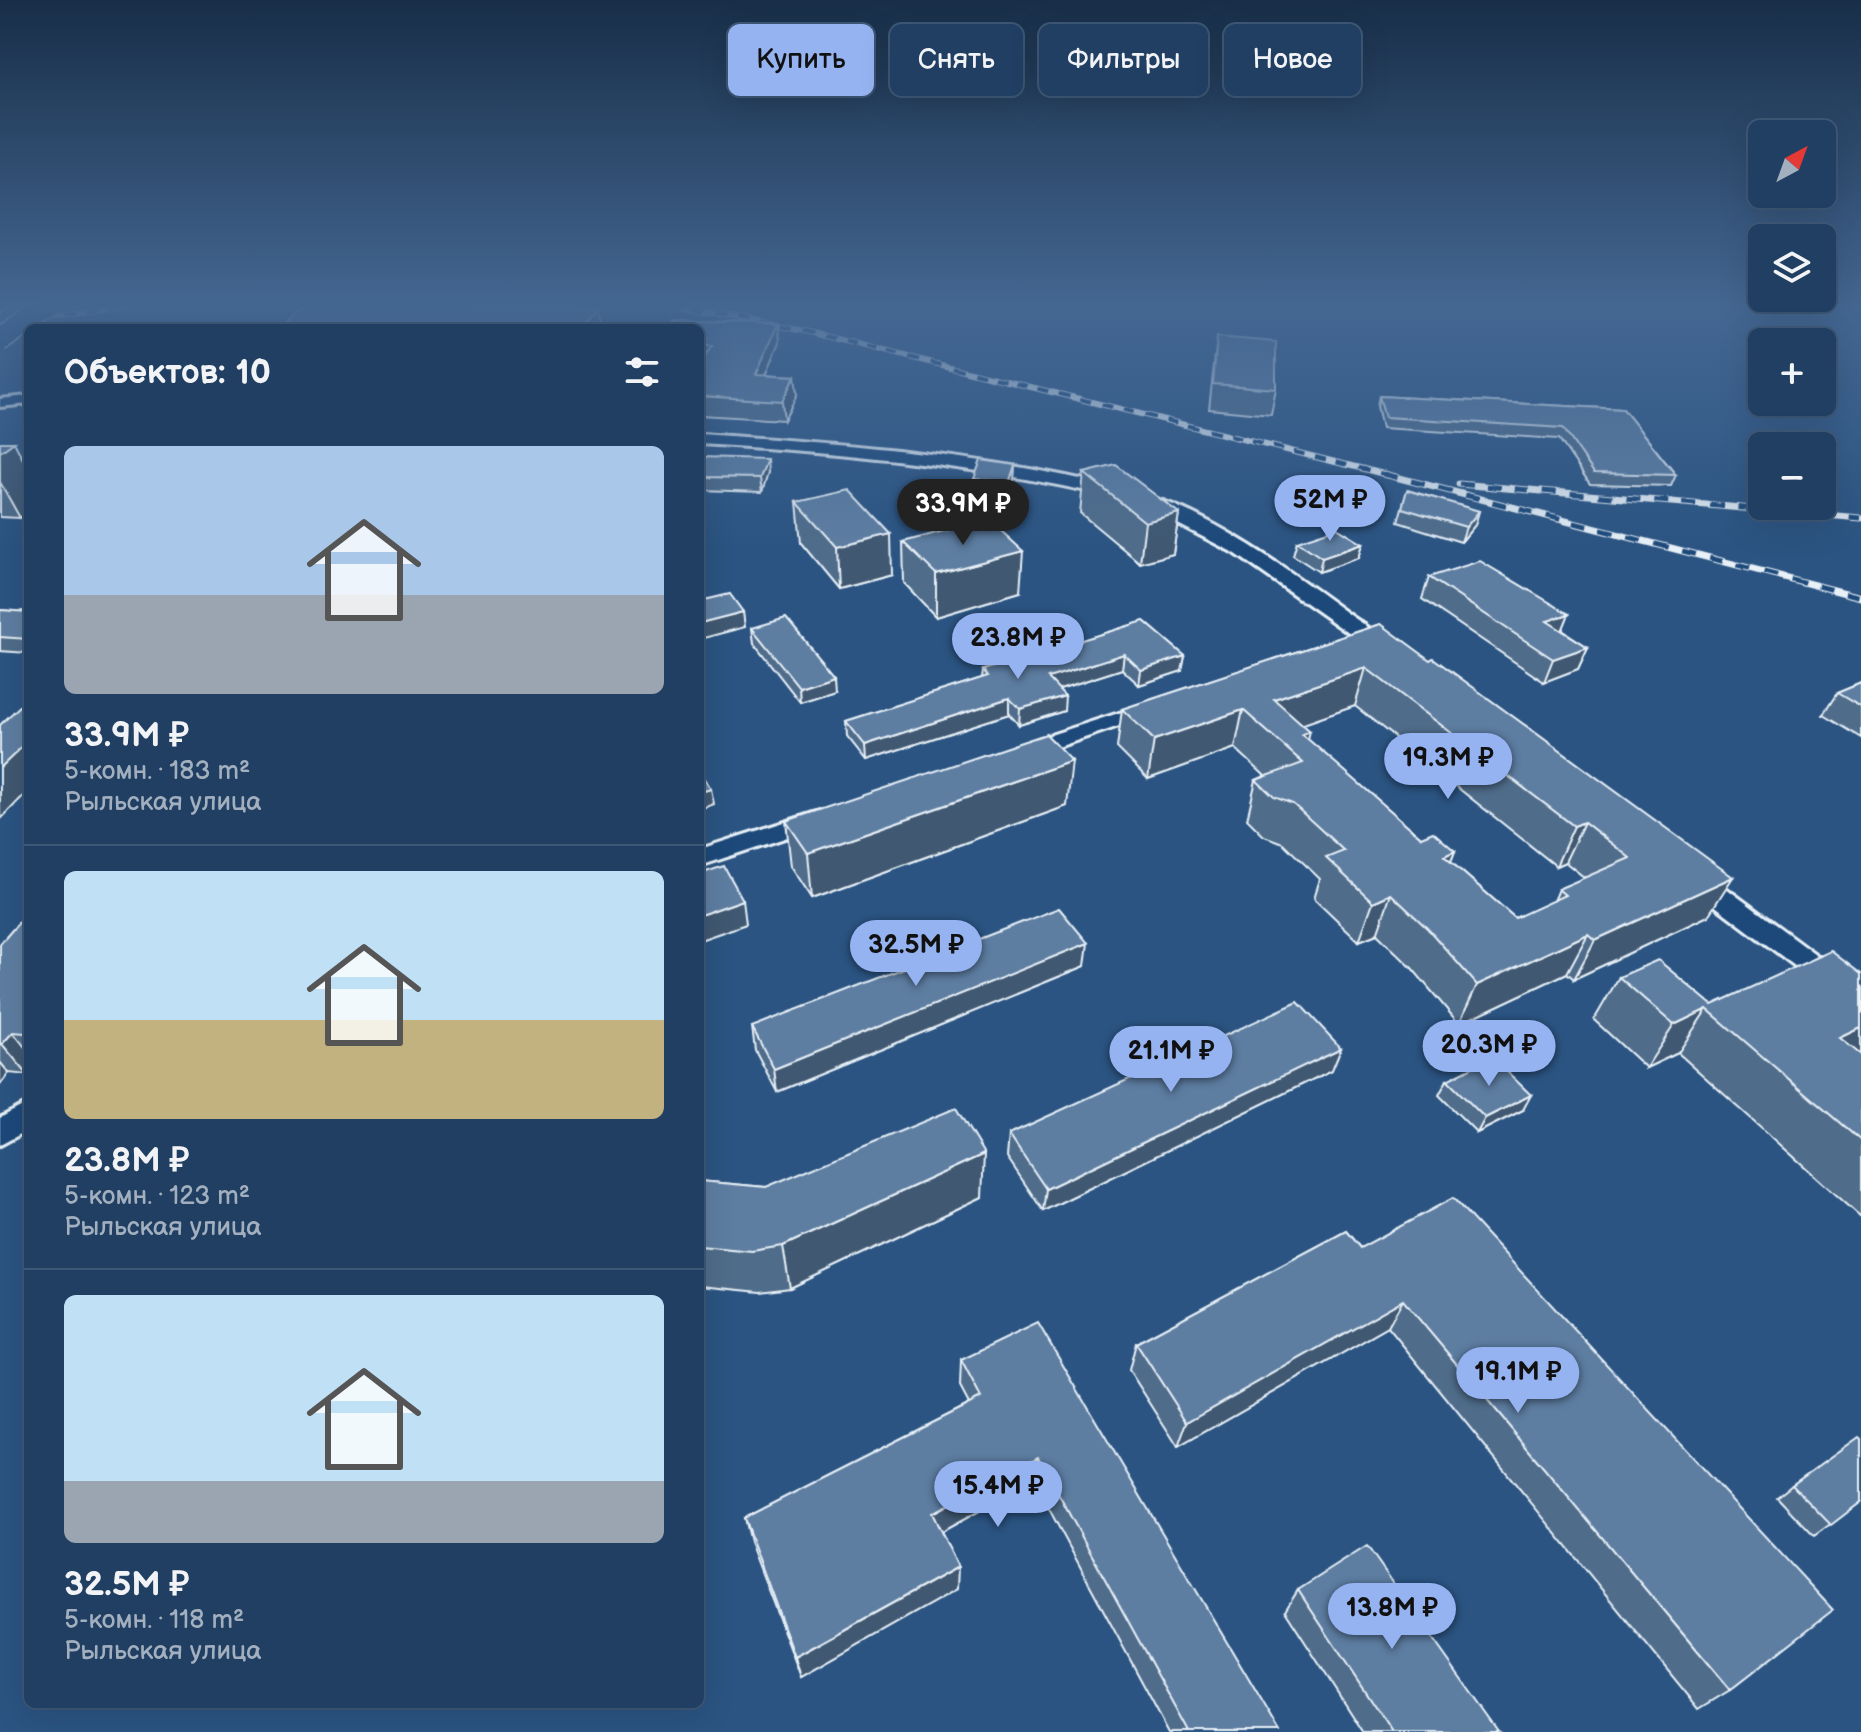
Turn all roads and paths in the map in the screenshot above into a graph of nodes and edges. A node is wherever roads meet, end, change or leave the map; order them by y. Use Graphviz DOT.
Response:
graph roads {
  1 [pos="24,400"];
  2 [pos="0,403"];
  3 [pos="704,439"];
  4 [pos="1367,637"];
  5 [pos="1340,646"];
  6 [pos="1405,664"];
  7 [pos="1173,702"];
  8 [pos="998,760"];
  9 [pos="847,810"];
  10 [pos="704,857"];
  11 [pos="1680,866"];
  12 [pos="1861,1002"];
  13 [pos="24,1118"];
  14 [pos="0,1133"];
  1 -- 2 [label="street"];
  3 -- 4 [label="street"];
  4 -- 5 [label="street"];
  4 -- 6 [label="street"];
  7 -- 8 [label="street"];
  9 -- 10 [label="street"];
  11 -- 12 [label="street"];
  13 -- 14 [label="street"];
}
